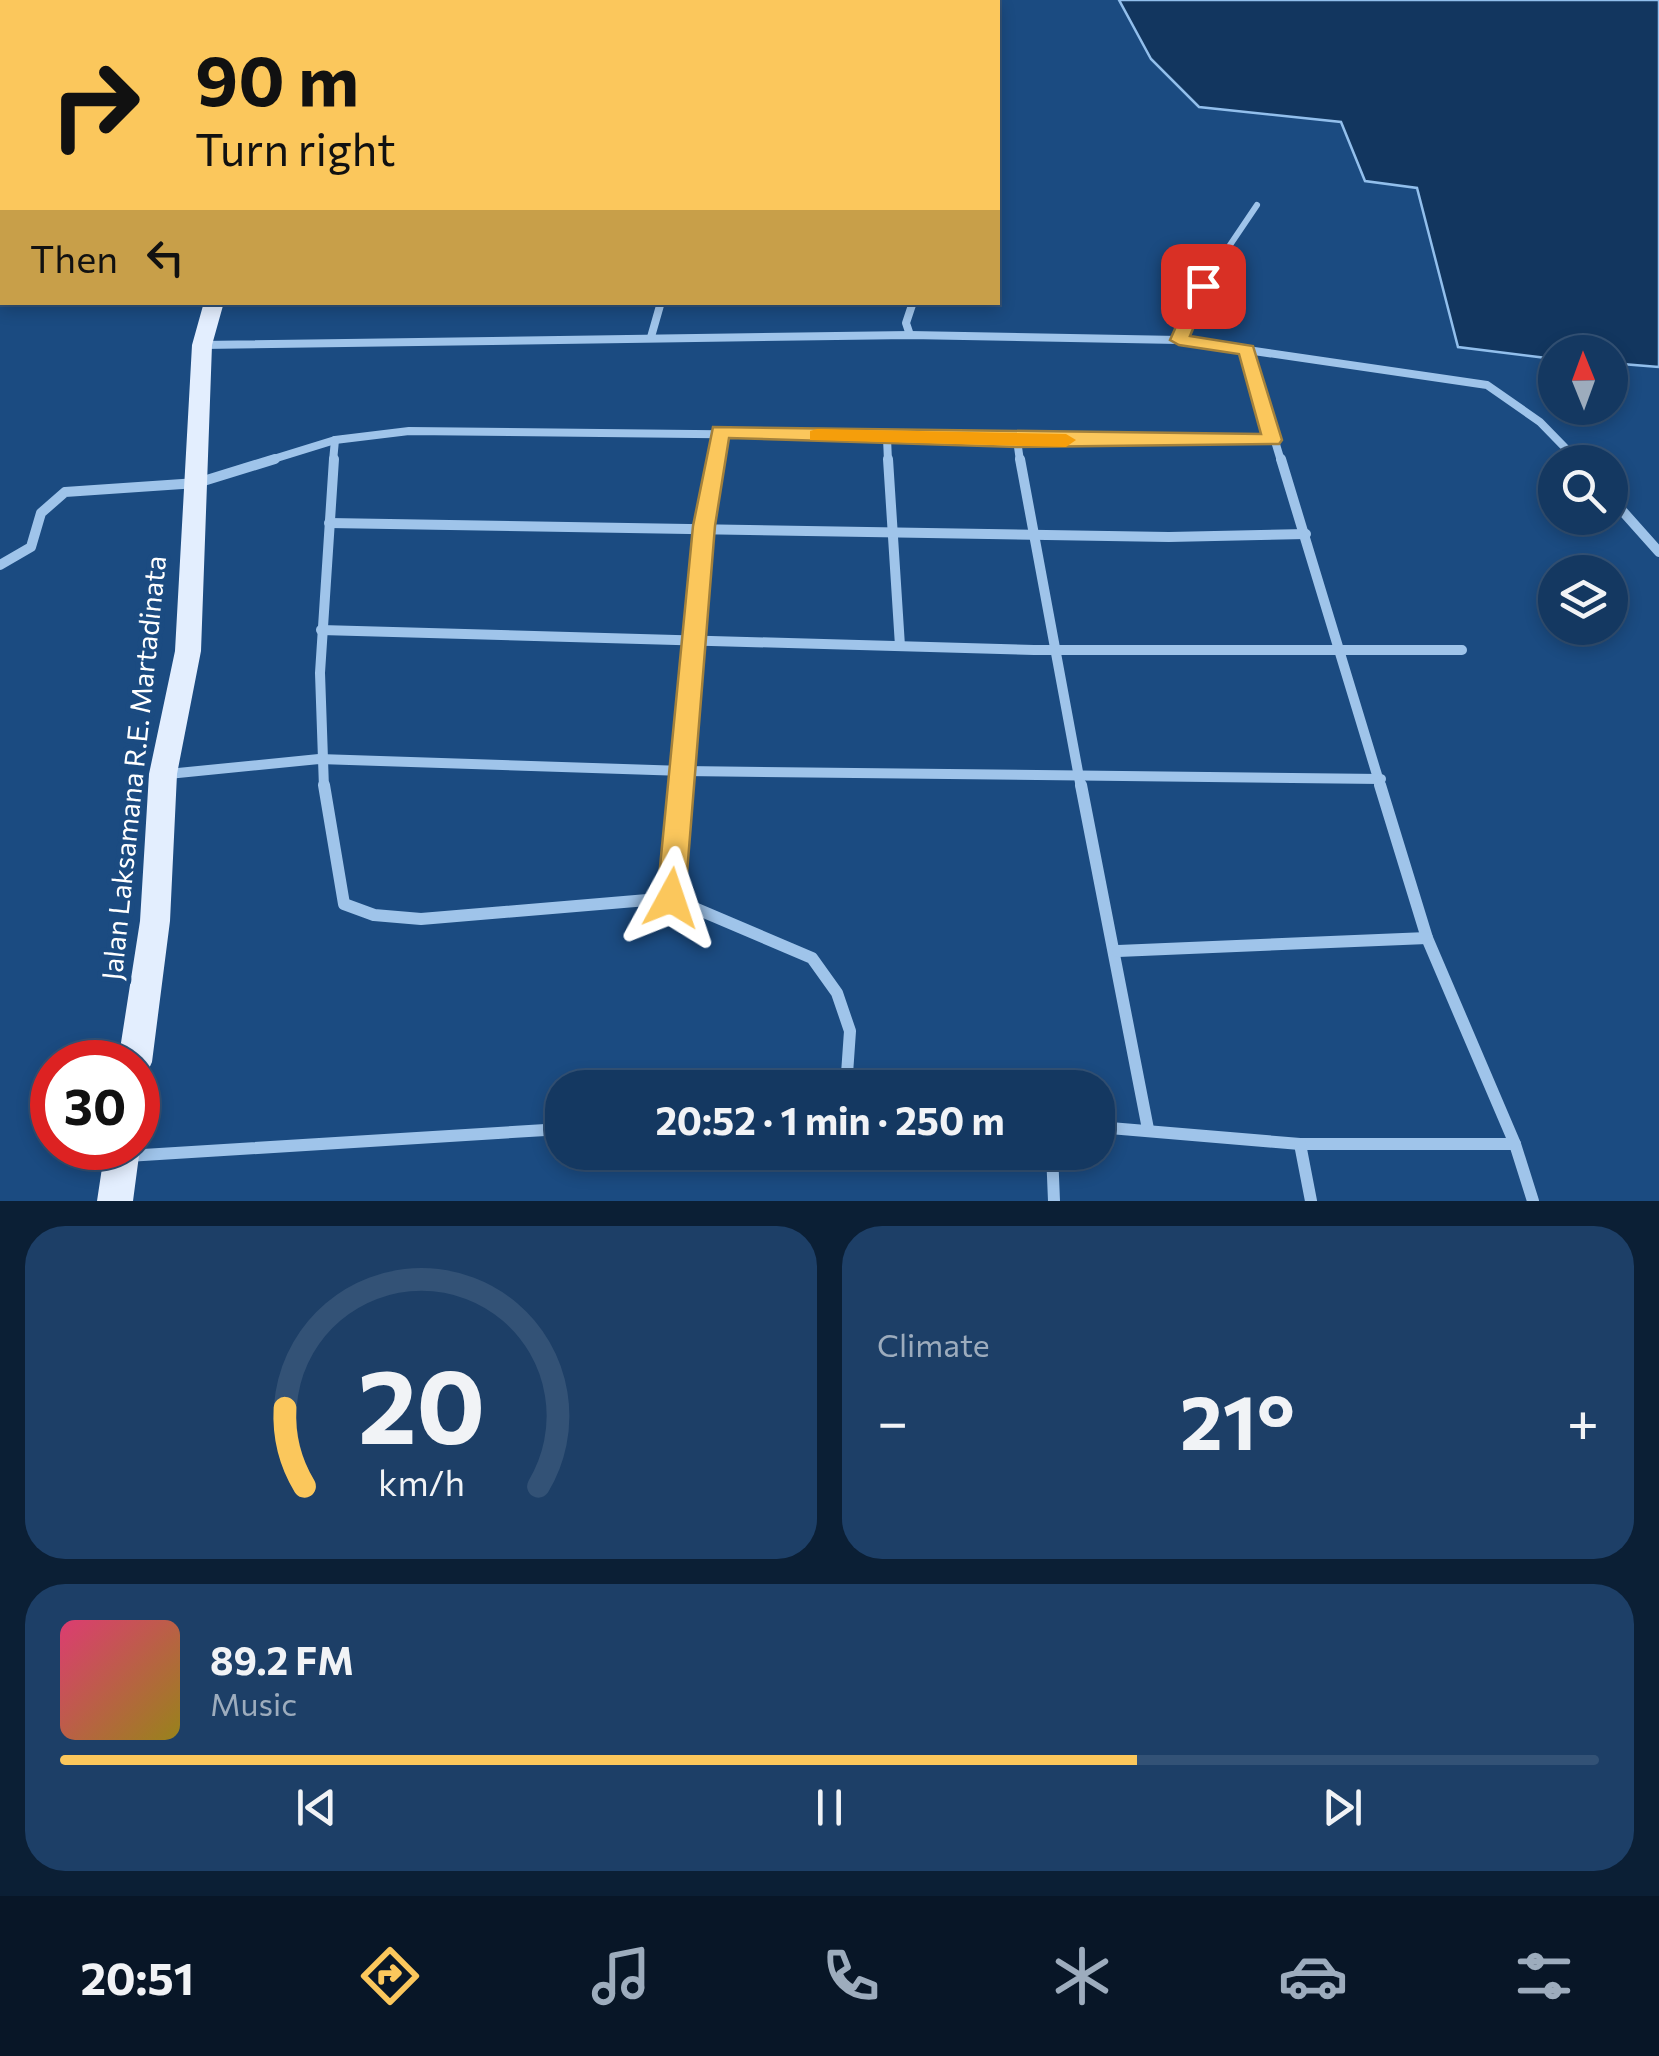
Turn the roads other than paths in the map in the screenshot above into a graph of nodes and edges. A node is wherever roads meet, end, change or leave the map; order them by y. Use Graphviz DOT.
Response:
graph roads {
  1 [pos="1257,204"];
  2 [pos="213,305"];
  3 [pos="660,305"];
  4 [pos="912,305"];
  5 [pos="910,335"];
  6 [pos="651,337"];
  7 [pos="1179,340"];
  8 [pos="202,345"];
  9 [pos="1247,350"];
  10 [pos="720,432"];
  11 [pos="887,438"];
  12 [pos="335,440"];
  13 [pos="1017,440"];
  14 [pos="1272,440"];
  15 [pos="1563,445"];
  16 [pos="197,483"];
  17 [pos="1628,517"];
  18 [pos="329,523"];
  19 [pos="704,526"];
  20 [pos="1030,531"];
  21 [pos="891,532"];
  22 [pos="1306,534"];
  23 [pos="1659,552"];
  24 [pos="0,566"];
  25 [pos="321,630"];
  26 [pos="697,640"];
  27 [pos="900,646"];
  28 [pos="1053,648"];
  29 [pos="1462,650"];
  30 [pos="1341,653"];
  31 [pos="318,759"];
  32 [pos="684,771"];
  33 [pos="163,774"];
  34 [pos="1076,777"];
  35 [pos="1381,780"];
  36 [pos="671,898"];
  37 [pos="1427,938"];
  38 [pos="1118,951"];
  39 [pos="137,1040"];
  40 [pos="847,1070"];
  41 [pos="1115,1127"];
  42 [pos="1148,1129"];
  43 [pos="545,1130"];
  44 [pos="1300,1144"];
  45 [pos="1516,1144"];
  46 [pos="160,1150"];
  47 [pos="119,1170"];
  48 [pos="1053,1170"];
  49 [pos="115,1201"];
  50 [pos="1054,1201"];
  51 [pos="1312,1201"];
  52 [pos="1533,1201"];
  1 -- 7 [label="lane"];
  2 -- 8 [label="main road, Jalan Laksamana R.E. Martadinata"];
  3 -- 6 [label="street"];
  4 -- 5 [label="street"];
  5 -- 6 [label="street"];
  5 -- 7 [label="street"];
  6 -- 8 [label="street"];
  7 -- 9 [label="street"];
  8 -- 16 [label="main road, Jalan Laksamana R.E. Martadinata"];
  9 -- 14 [label="street"];
  9 -- 15 [label="street"];
  10 -- 11 [label="street"];
  10 -- 12 [label="street"];
  10 -- 19 [label="street"];
  11 -- 13 [label="street"];
  11 -- 21 [label="street"];
  12 -- 16 [label="street"];
  12 -- 18 [label="street"];
  13 -- 14 [label="street"];
  13 -- 20 [label="street"];
  14 -- 22 [label="street"];
  16 -- 24 [label="street"];
  16 -- 33 [label="main road, Jalan Laksamana R.E. Martadinata"];
  17 -- 23 [label="street"];
  18 -- 19 [label="street"];
  18 -- 25 [label="street"];
  19 -- 21 [label="street"];
  19 -- 26 [label="street"];
  20 -- 21 [label="street"];
  20 -- 22 [label="street"];
  20 -- 28 [label="street"];
  21 -- 27 [label="street"];
  22 -- 30 [label="street"];
  25 -- 26 [label="street"];
  25 -- 31 [label="street"];
  26 -- 27 [label="street"];
  26 -- 32 [label="street"];
  27 -- 28 [label="street"];
  28 -- 30 [label="street"];
  28 -- 34 [label="street"];
  29 -- 30 [label="street"];
  30 -- 35 [label="street"];
  31 -- 32 [label="street"];
  31 -- 33 [label="street"];
  31 -- 36 [label="street"];
  32 -- 34 [label="street"];
  32 -- 36 [label="street"];
  33 -- 39 [label="main road, Jalan Laksamana R.E. Martadinata"];
  34 -- 35 [label="street"];
  34 -- 38 [label="street"];
  35 -- 37 [label="street"];
  36 -- 40 [label="street"];
  37 -- 38 [label="street"];
  37 -- 45 [label="street"];
  38 -- 42 [label="street"];
  41 -- 42 [label="street"];
  42 -- 44 [label="street"];
  43 -- 46 [label="street"];
  44 -- 45 [label="street"];
  44 -- 51 [label="street"];
  45 -- 52 [label="street"];
  47 -- 49 [label="main road"];
  48 -- 50 [label="street"];
}
